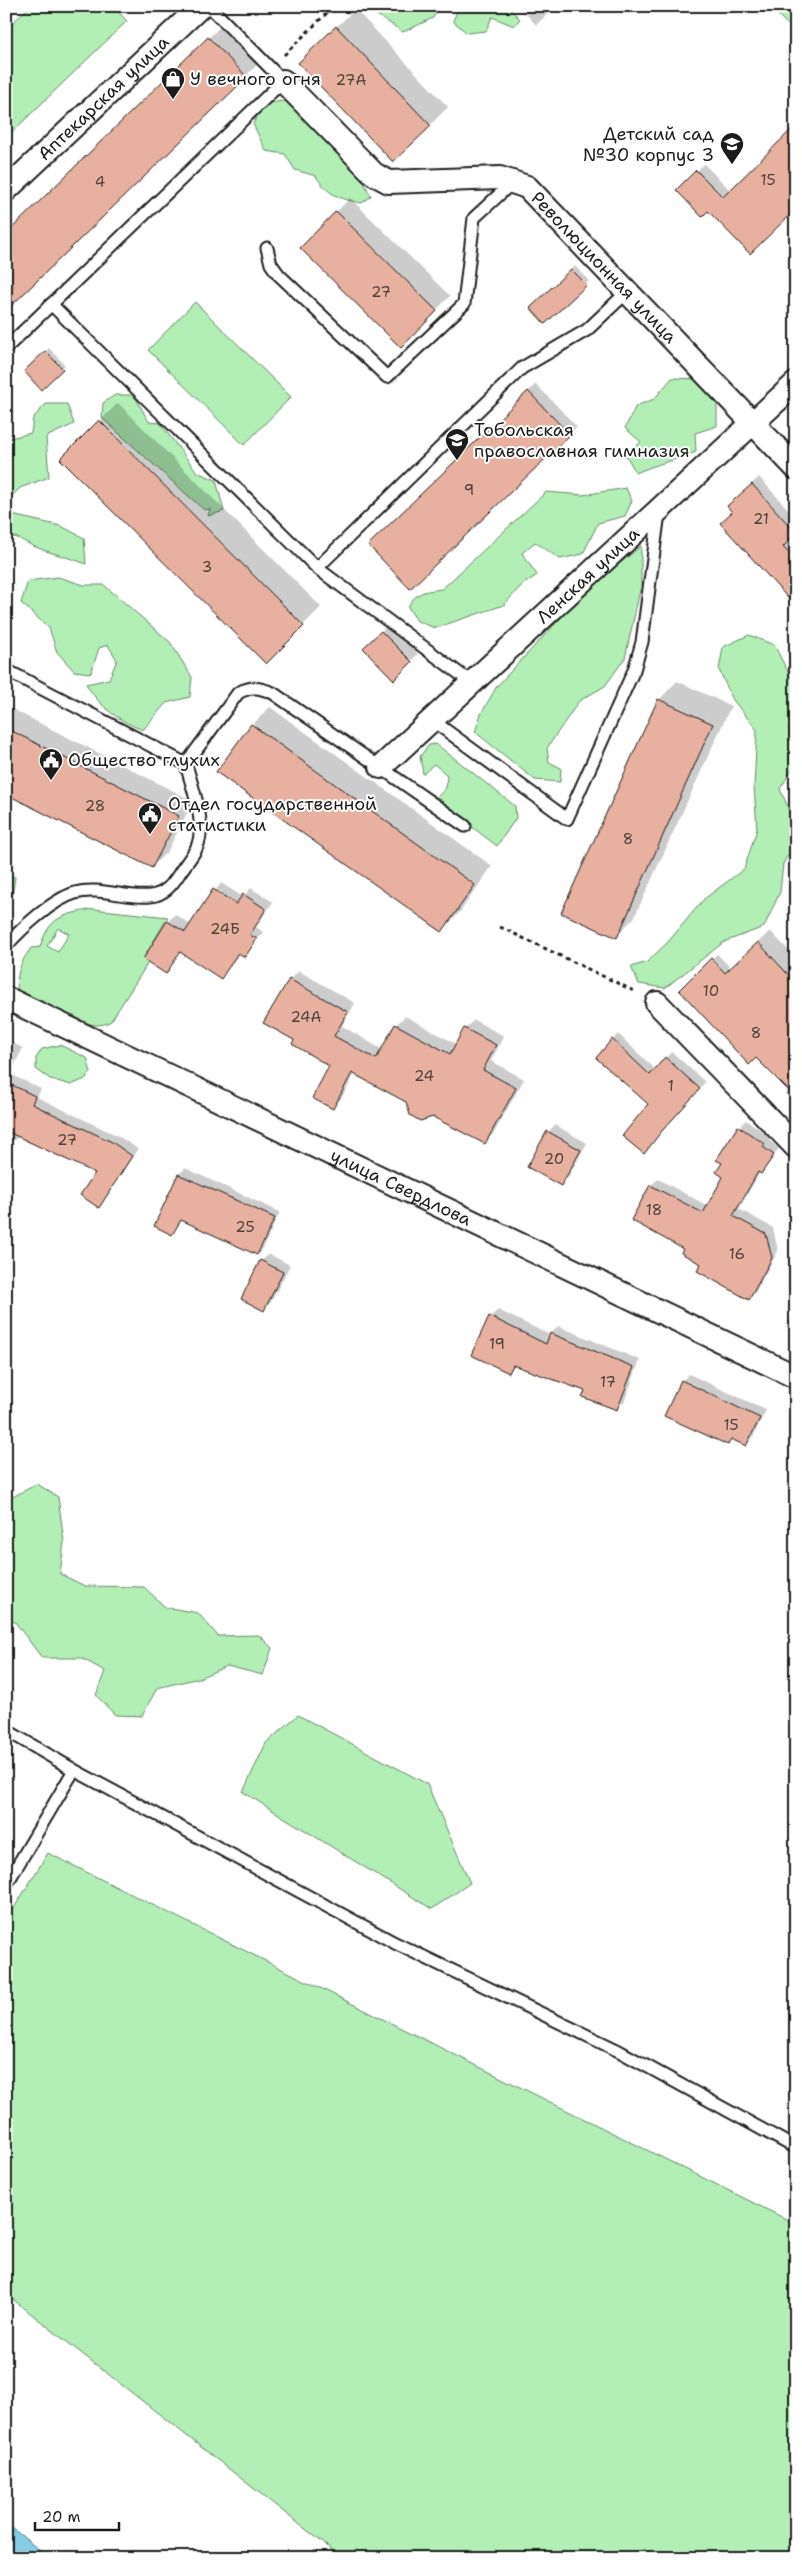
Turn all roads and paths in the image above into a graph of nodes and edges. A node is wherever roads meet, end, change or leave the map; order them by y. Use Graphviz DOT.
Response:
graph roads {
  1 [pos="201,6"];
  2 [pos="209,6"];
  3 [pos="334,6"];
  4 [pos="277,75"];
  5 [pos="514,181"];
  6 [pos="6,190"];
  7 [pos="267,248"];
  8 [pos="628,292"];
  9 [pos="51,304"];
  10 [pos="6,348"];
  11 [pos="796,382"];
  12 [pos="752,422"];
  13 [pos="796,468"];
  14 [pos="660,507"];
  15 [pos="317,568"];
  16 [pos="6,670"];
  17 [pos="472,684"];
  18 [pos="432,720"];
  19 [pos="186,764"];
  20 [pos="381,767"];
  21 [pos="465,826"];
  22 [pos="500,927"];
  23 [pos="6,946"];
  24 [pos="6,998"];
  25 [pos="657,1003"];
  26 [pos="796,1147"];
  27 [pos="796,1376"];
  28 [pos="6,1730"];
  29 [pos="74,1770"];
  30 [pos="6,1885"];
  31 [pos="796,2148"];
  1 -- 6 [label="street, Аптекарская улица"];
  2 -- 4 [label="lane"];
  3 -- 4 [label="path"];
  4 -- 5 [label="street, Революционная улица"];
  4 -- 9 [label="lane"];
  5 -- 7 [label="lane"];
  5 -- 8 [label="street, Революционная улица"];
  8 -- 12 [label="street, Революционная улица"];
  8 -- 15 [label="lane"];
  9 -- 10 [label="lane"];
  9 -- 15 [label="lane"];
  11 -- 12 [label="street, Ленская улица"];
  12 -- 13 [label="street, Революционная улица"];
  12 -- 14 [label="street, Ленская улица"];
  14 -- 17 [label="street, Ленская улица"];
  14 -- 18 [label="lane"];
  15 -- 17 [label="lane"];
  16 -- 19 [label="lane"];
  17 -- 18 [label="street, Ленская улица"];
  18 -- 20 [label="street, Ленская улица"];
  19 -- 20 [label="lane"];
  19 -- 23 [label="lane"];
  20 -- 21 [label="lane"];
  22 -- 25 [label="path"];
  24 -- 27 [label="street, улица Свердлова"];
  25 -- 26 [label="street"];
  28 -- 29 [label="lane"];
  29 -- 30 [label="lane"];
  29 -- 31 [label="lane"];
}
